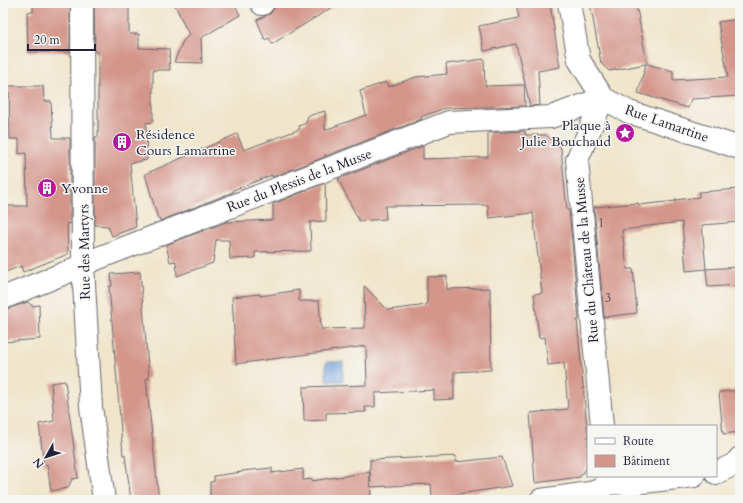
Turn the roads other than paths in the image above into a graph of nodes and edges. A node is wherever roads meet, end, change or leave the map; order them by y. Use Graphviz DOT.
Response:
graph roads {
  1 [pos="82,3"];
  2 [pos="569,3"];
  3 [pos="603,98"];
  4 [pos="740,148"];
  5 [pos="83,266"];
  6 [pos="3,298"];
  7 [pos="602,425"];
  8 [pos="740,458"];
  9 [pos="717,473"];
  10 [pos="686,477"];
  11 [pos="607,479"];
  12 [pos="104,500"];
  13 [pos="541,500"];
  1 -- 5 [label="street, Rue des Martyrs"];
  2 -- 3 [label="street"];
  3 -- 4 [label="street, Rue Lamartine"];
  3 -- 5 [label="street, Rue du Plessis de la Musse"];
  3 -- 7 [label="street, Rue du Château de la Musse"];
  5 -- 6 [label="street, Rue du Plessis de la Musse"];
  5 -- 12 [label="street, Rue des Martyrs"];
  8 -- 9 [label="street"];
  10 -- 11 [label="street"];
  11 -- 13 [label="street"];
}
